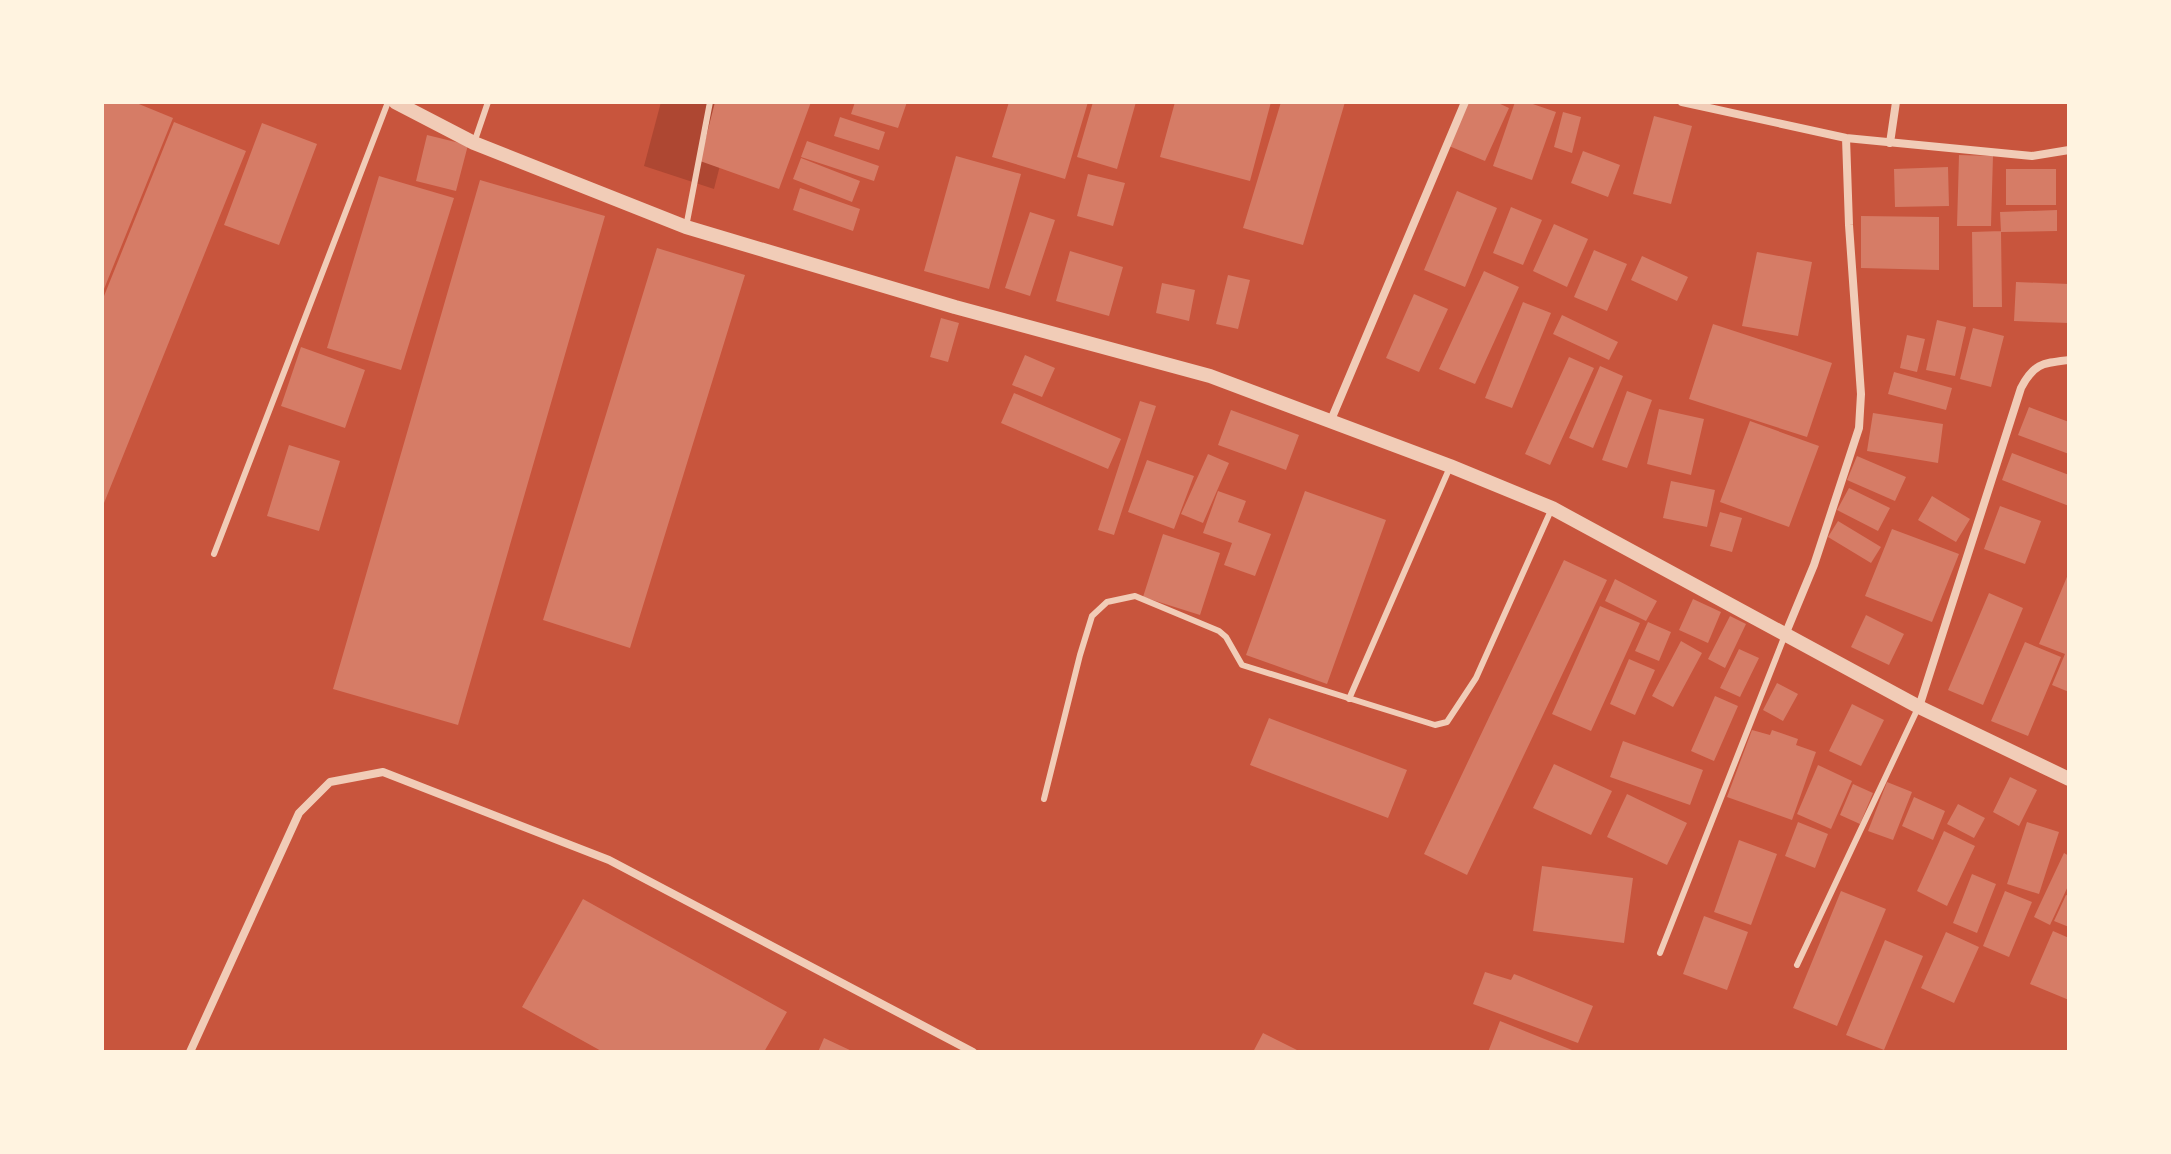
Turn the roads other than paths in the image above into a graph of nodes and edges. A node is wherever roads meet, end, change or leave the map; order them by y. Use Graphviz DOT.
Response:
graph roads {
  1 [pos="388,102"];
  2 [pos="395,102"];
  3 [pos="488,102"];
  4 [pos="710,102"];
  5 [pos="1465,102"];
  6 [pos="1682,102"];
  7 [pos="1896,102"];
  8 [pos="1712,105"];
  9 [pos="1846,138"];
  10 [pos="474,143"];
  11 [pos="1890,143"];
  12 [pos="2069,150"];
  13 [pos="686,227"];
  14 [pos="2069,360"];
  15 [pos="1331,420"];
  16 [pos="1450,466"];
  17 [pos="1552,508"];
  18 [pos="214,554"];
  19 [pos="1785,635"];
  20 [pos="1349,699"];
  21 [pos="1919,707"];
  22 [pos="2069,779"];
  23 [pos="1044,799"];
  24 [pos="1660,953"];
  25 [pos="1797,965"];
  26 [pos="190,1052"];
  27 [pos="973,1052"];
  1 -- 18 [label="lane"];
  2 -- 10 [label="street"];
  3 -- 10 [label="lane"];
  4 -- 13 [label="lane"];
  5 -- 15 [label="street"];
  6 -- 8 [label="street"];
  7 -- 11 [label="street"];
  8 -- 9 [label="street"];
  9 -- 11 [label="street"];
  9 -- 19 [label="street"];
  10 -- 13 [label="street"];
  11 -- 12 [label="street"];
  13 -- 15 [label="street"];
  14 -- 21 [label="street"];
  15 -- 16 [label="street"];
  16 -- 17 [label="street"];
  16 -- 20 [label="lane"];
  17 -- 19 [label="street"];
  17 -- 20 [label="lane"];
  19 -- 21 [label="street"];
  19 -- 24 [label="lane"];
  20 -- 23 [label="lane"];
  21 -- 22 [label="street"];
  21 -- 25 [label="lane"];
  26 -- 27 [label="street"];
}
